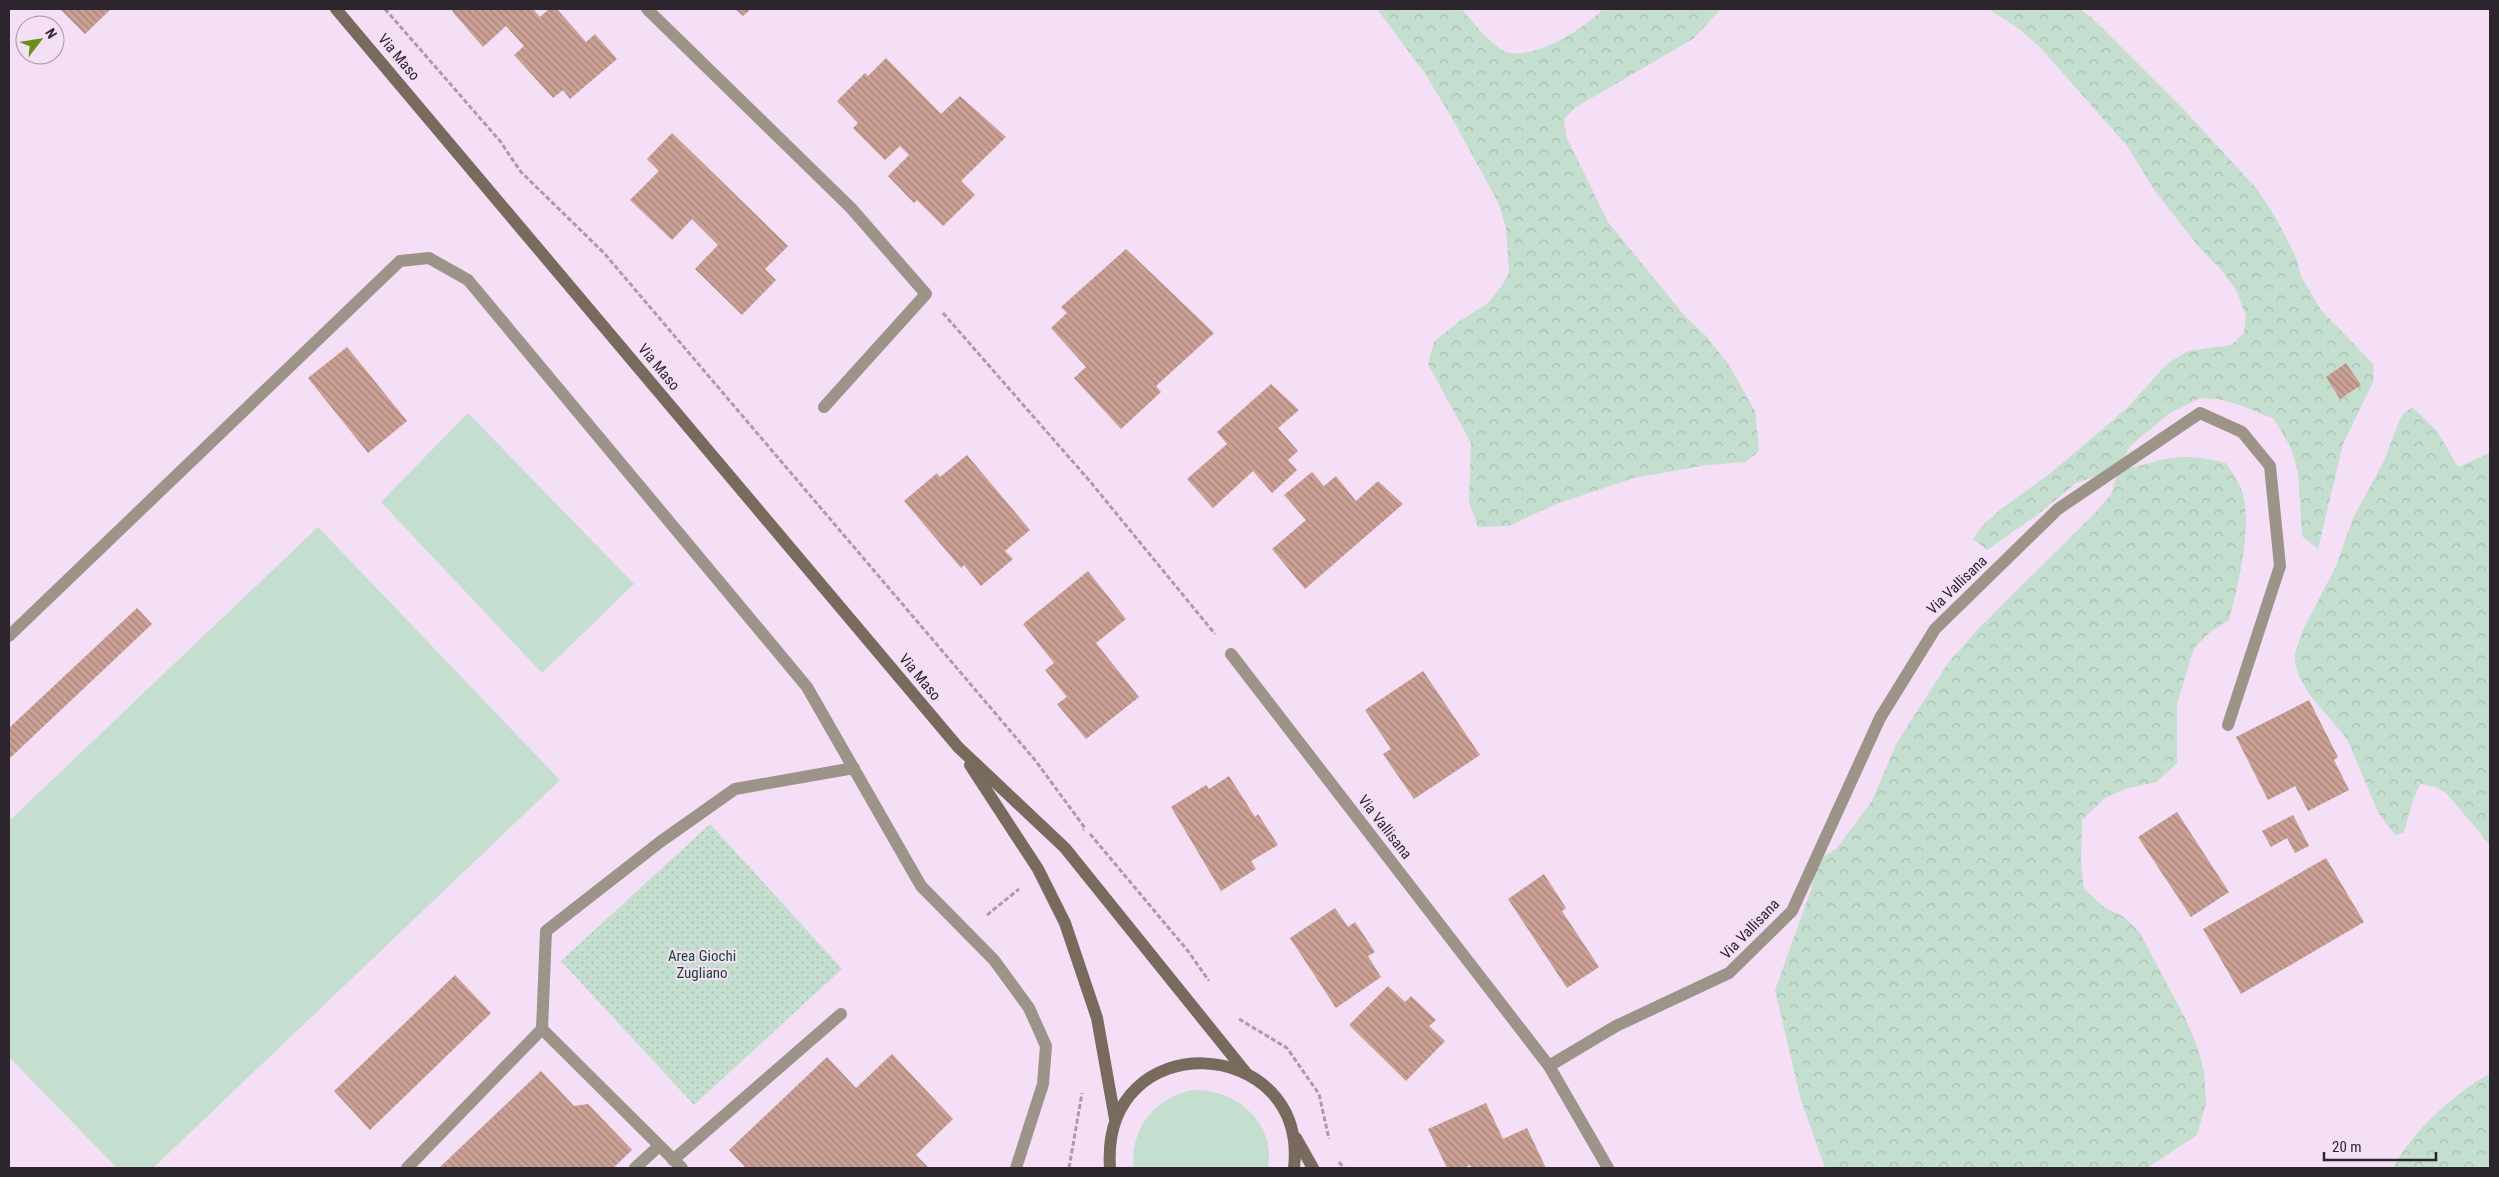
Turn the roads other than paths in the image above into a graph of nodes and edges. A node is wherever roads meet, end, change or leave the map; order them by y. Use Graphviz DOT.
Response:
graph roads {
  1 [pos="336,9"];
  2 [pos="647,9"];
  3 [pos="824,407"];
  4 [pos="9,636"];
  5 [pos="1231,654"];
  6 [pos="2228,725"];
  7 [pos="958,746"];
  8 [pos="854,768"];
  9 [pos="841,1014"];
  10 [pos="542,1029"];
  11 [pos="1549,1066"];
  12 [pos="1247,1074"];
  13 [pos="1115,1119"];
  14 [pos="1290,1126"];
  15 [pos="659,1146"];
  16 [pos="677,1164"];
  17 [pos="407,1168"];
  18 [pos="635,1168"];
  19 [pos="1016,1168"];
  20 [pos="1110,1168"];
  21 [pos="1294,1168"];
  22 [pos="1313,1168"];
  23 [pos="1608,1168"];
  1 -- 7 [label="main road, Via Maso"];
  2 -- 3 [label="street"];
  4 -- 8 [label="street"];
  5 -- 11 [label="street, Via Vallisana"];
  6 -- 11 [label="street, Via Vallisana"];
  7 -- 12 [label="main road"];
  7 -- 13 [label="main road"];
  8 -- 10 [label="street"];
  8 -- 19 [label="street"];
  9 -- 16 [label="street"];
  10 -- 15 [label="street"];
  10 -- 17 [label="street"];
  11 -- 23 [label="street, Via Vallisana"];
  12 -- 13 [label="main road"];
  12 -- 14 [label="main road"];
  13 -- 20 [label="main road"];
  14 -- 21 [label="main road"];
  14 -- 22 [label="main road"];
  15 -- 16 [label="street"];
  15 -- 18 [label="street"];
}
